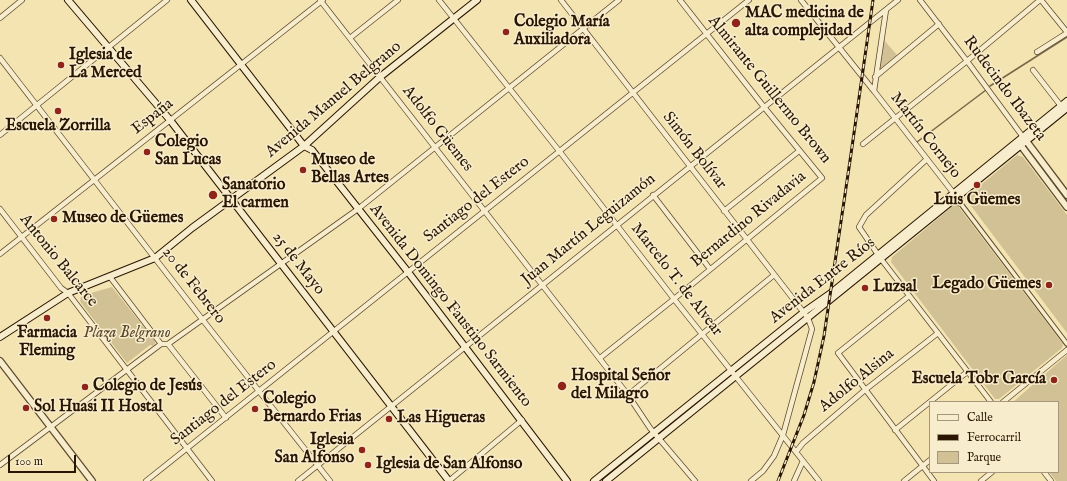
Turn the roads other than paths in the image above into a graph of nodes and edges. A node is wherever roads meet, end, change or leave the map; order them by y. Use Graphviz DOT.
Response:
graph roads {
  1 [pos="22,0"];
  2 [pos="68,0"];
  3 [pos="167,0"];
  4 [pos="191,0"];
  5 [pos="322,0"];
  6 [pos="398,0"];
  7 [pos="440,0"];
  8 [pos="477,0"];
  9 [pos="561,0"];
  10 [pos="619,0"];
  11 [pos="749,0"];
  12 [pos="801,0"];
  13 [pos="898,0"];
  14 [pos="920,0"];
  15 [pos="1041,0"];
  16 [pos="683,1"];
  17 [pos="886,10"];
  18 [pos="0,18"];
  19 [pos="455,18"];
  20 [pos="939,24"];
  21 [pos="583,28"];
  22 [pos="1067,32"];
  23 [pos="706,34"];
  24 [pos="350,38"];
  25 [pos="838,47"];
  26 [pos="108,48"];
  27 [pos="1037,52"];
  28 [pos="0,58"];
  29 [pos="967,61"];
  30 [pos="241,65"];
  31 [pos="1033,70"];
  32 [pos="380,77"];
  33 [pos="875,77"];
  34 [pos="510,88"];
  35 [pos="874,92"];
  36 [pos="633,94"];
  37 [pos="1067,101"];
  38 [pos="36,105"];
  39 [pos="764,107"];
  40 [pos="1065,110"];
  41 [pos="896,119"];
  42 [pos="170,120"];
  43 [pos="0,134"];
  44 [pos="1024,139"];
  45 [pos="1019,143"];
  46 [pos="864,144"];
  47 [pos="304,146"];
  48 [pos="435,148"];
  49 [pos="799,151"];
  50 [pos="560,152"];
  51 [pos="927,159"];
  52 [pos="689,166"];
  53 [pos="822,178"];
  54 [pos="94,181"];
  55 [pos="957,194"];
  56 [pos="653,195"];
  57 [pos="1067,195"];
  58 [pos="232,198"];
  59 [pos="951,202"];
  60 [pos="961,204"];
  61 [pos="1067,207"];
  62 [pos="0,209"];
  63 [pos="358,209"];
  64 [pos="724,211"];
  65 [pos="485,212"];
  66 [pos="616,225"];
  67 [pos="22,237"];
  68 [pos="747,240"];
  69 [pos="0,254"];
  70 [pos="879,256"];
  71 [pos="155,258"];
  72 [pos="281,264"];
  73 [pos="710,269"];
  74 [pos="408,272"];
  75 [pos="774,275"];
  76 [pos="110,277"];
  77 [pos="542,285"];
  78 [pos="68,293"];
  79 [pos="909,296"];
  80 [pos="674,299"];
  81 [pos="806,315"];
  82 [pos="202,319"];
  83 [pos="334,331"];
  84 [pos="938,333"];
  85 [pos="702,334"];
  86 [pos="0,337"];
  87 [pos="161,344"];
  88 [pos="168,344"];
  89 [pos="1067,344"];
  90 [pos="466,347"];
  91 [pos="1067,350"];
  92 [pos="600,358"];
  93 [pos="0,361"];
  94 [pos="127,371"];
  95 [pos="731,371"];
  96 [pos="967,372"];
  97 [pos="736,377"];
  98 [pos="865,390"];
  99 [pos="259,392"];
  100 [pos="628,395"];
  101 [pos="932,401"];
  102 [pos="990,401"];
  103 [pos="1004,401"];
  104 [pos="929,403"];
  105 [pos="391,406"];
  106 [pos="226,418"];
  107 [pos="522,420"];
  108 [pos="51,427"];
  109 [pos="896,430"];
  110 [pos="654,432"];
  111 [pos="783,435"];
  112 [pos="659,438"];
  113 [pos="187,449"];
  114 [pos="796,452"];
  115 [pos="803,461"];
  116 [pos="929,461"];
  117 [pos="0,465"];
  118 [pos="318,465"];
  119 [pos="922,466"];
  120 [pos="991,473"];
  121 [pos="92,481"];
  122 [pos="146,481"];
  123 [pos="212,481"];
  124 [pos="298,481"];
  125 [pos="330,481"];
  126 [pos="449,481"];
  127 [pos="568,481"];
  128 [pos="594,481"];
  129 [pos="606,481"];
  130 [pos="695,481"];
  131 [pos="752,481"];
  132 [pos="794,481"];
  133 [pos="819,481"];
  134 [pos="904,481"];
  135 [pos="934,481"];
  136 [pos="981,481"];
  1 -- 18 [label="street"];
  2 -- 26 [label="main road, 25 de Mayo"];
  3 -- 26 [label="street"];
  4 -- 30 [label="main road, Avenida Domingo Faustino Sarmiento"];
  5 -- 24 [label="street, Adolfo Güemes"];
  5 -- 30 [label="street, España"];
  6 -- 24 [label="street"];
  7 -- 19 [label="street, Marcelo T. de Alvear"];
  8 -- 19 [label="main road, Avenida Manuel Belgrano"];
  9 -- 21 [label="street, Simón Bolívar"];
  10 -- 21 [label="street"];
  11 -- 23 [label="street, Santiago del Estero"];
  12 -- 25 [label="street, Martín Cornejo"];
  13 -- 17 [label="street, Juan Martín Leguizamón"];
  14 -- 20 [label="street, Rudecindo Ibazeta"];
  15 -- 22 [label="street"];
  15 -- 29 [label="street"];
  16 -- 23 [label="street, Almirante Guillermo Brown"];
  17 -- 25 [label="street, Juan Martín Leguizamón"];
  17 -- 33 [label="street, Martín Cornejo"];
  19 -- 32 [label="main road, Avenida Manuel Belgrano"];
  19 -- 34 [label="street, Marcelo T. de Alvear"];
  20 -- 29 [label="street, Rudecindo Ibazeta"];
  20 -- 33 [label="street"];
  21 -- 34 [label="street"];
  21 -- 36 [label="street, Simón Bolívar"];
  22 -- 27 [label="street"];
  23 -- 36 [label="street, Santiago del Estero"];
  23 -- 39 [label="street, Almirante Guillermo Brown"];
  24 -- 32 [label="street, Adolfo Güemes"];
  25 -- 35 [label="street, Martín Cornejo"];
  25 -- 39 [label="street, Juan Martín Leguizamón"];
  26 -- 38 [label="street"];
  26 -- 42 [label="main road, 25 de Mayo"];
  28 -- 38 [label="street, 20 de Febrero"];
  29 -- 41 [label="street"];
  29 -- 44 [label="street, Rudecindo Ibazeta"];
  30 -- 42 [label="street, España"];
  30 -- 47 [label="main road, Avenida Domingo Faustino Sarmiento"];
  31 -- 40 [label="street"];
  32 -- 47 [label="main road, Avenida Manuel Belgrano"];
  32 -- 48 [label="street, Adolfo Güemes"];
  33 -- 35 [label="street, Martín Cornejo"];
  34 -- 48 [label="street"];
  34 -- 50 [label="street, Marcelo T. de Alvear"];
  35 -- 41 [label="street, Martín Cornejo"];
  36 -- 50 [label="street, Santiago del Estero"];
  36 -- 52 [label="street, Simón Bolívar"];
  37 -- 40 [label="main road, Avenida Entre Ríos"];
  38 -- 43 [label="street"];
  38 -- 54 [label="street, 20 de Febrero"];
  39 -- 49 [label="street, Almirante Guillermo Brown"];
  39 -- 52 [label="street, Juan Martín Leguizamón"];
  40 -- 44 [label="main road, Avenida Entre Ríos"];
  41 -- 46 [label="street"];
  41 -- 51 [label="street, Martín Cornejo"];
  42 -- 54 [label="street, España"];
  42 -- 58 [label="main road, 25 de Mayo"];
  44 -- 45 [label="main road, Avenida Entre Ríos"];
  44 -- 57 [label="street, Rudecindo Ibazeta"];
  45 -- 55 [label="main road, Avenida Entre Ríos"];
  45 -- 61 [label="street, Rudecindo Ibazeta"];
  47 -- 58 [label="main road, Avenida Manuel Belgrano"];
  47 -- 63 [label="main road, Avenida Domingo Faustino Sarmiento"];
  48 -- 63 [label="street"];
  48 -- 65 [label="street, Adolfo Güemes"];
  49 -- 53 [label="street, Almirante Guillermo Brown"];
  49 -- 64 [label="street"];
  50 -- 65 [label="street, Santiago del Estero"];
  50 -- 66 [label="street, Marcelo T. de Alvear"];
  51 -- 55 [label="street, Martín Cornejo"];
  51 -- 70 [label="street"];
  52 -- 56 [label="street, Juan Martín Leguizamón"];
  52 -- 64 [label="street, Simón Bolívar"];
  53 -- 68 [label="street, Bernardino Rivadavia"];
  54 -- 67 [label="street, España"];
  54 -- 71 [label="street, 20 de Febrero"];
  55 -- 59 [label="main road, Avenida Entre Ríos"];
  55 -- 60 [label="street"];
  55 -- 70 [label="main road, Avenida Entre Ríos"];
  56 -- 66 [label="street, Juan Martín Leguizamón"];
  56 -- 73 [label="street"];
  58 -- 71 [label="main road, Avenida Manuel Belgrano"];
  58 -- 72 [label="main road, 25 de Mayo"];
  59 -- 60 [label="street"];
  59 -- 70 [label="main road, Avenida Entre Ríos"];
  60 -- 89 [label="street"];
  62 -- 67 [label="street, Antonio Balcarce"];
  63 -- 72 [label="street"];
  63 -- 74 [label="main road, Avenida Domingo Faustino Sarmiento"];
  64 -- 68 [label="street, Simón Bolívar"];
  65 -- 74 [label="street, Santiago del Estero"];
  65 -- 77 [label="street, Adolfo Güemes"];
  66 -- 77 [label="street, Juan Martín Leguizamón"];
  66 -- 80 [label="street, Marcelo T. de Alvear"];
  67 -- 69 [label="street, España"];
  67 -- 78 [label="street, Antonio Balcarce"];
  68 -- 73 [label="street, Bernardino Rivadavia"];
  68 -- 75 [label="street, Simón Bolívar"];
  70 -- 79 [label="street"];
  70 -- 81 [label="main road, Avenida Entre Ríos"];
  71 -- 76 [label="main road, Avenida Manuel Belgrano"];
  71 -- 82 [label="street, 20 de Febrero"];
  72 -- 82 [label="street"];
  72 -- 83 [label="main road, 25 de Mayo"];
  73 -- 80 [label="street, Bernardino Rivadavia"];
  74 -- 83 [label="street, Santiago del Estero"];
  74 -- 90 [label="main road, Avenida Domingo Faustino Sarmiento"];
  75 -- 81 [label="street, Simón Bolívar"];
  75 -- 85 [label="street"];
  76 -- 78 [label="main road, Avenida Manuel Belgrano"];
  76 -- 87 [label="street"];
  77 -- 90 [label="street, Juan Martín Leguizamón"];
  77 -- 92 [label="street, Adolfo Güemes"];
  78 -- 86 [label="main road, Avenida Manuel Belgrano"];
  78 -- 94 [label="street, Antonio Balcarce"];
  79 -- 84 [label="street"];
  79 -- 98 [label="street"];
  80 -- 85 [label="street, Marcelo T. de Alvear"];
  80 -- 92 [label="street, Bernardino Rivadavia"];
  81 -- 95 [label="main road, Avenida Entre Ríos"];
  81 -- 97 [label="main road, Avenida Entre Ríos"];
  81 -- 111 [label="street"];
  82 -- 88 [label="street"];
  82 -- 99 [label="street, 20 de Febrero"];
  83 -- 99 [label="street, Santiago del Estero"];
  83 -- 105 [label="main road, 25 de Mayo"];
  84 -- 96 [label="street"];
  84 -- 98 [label="street, Adolfo Alsina"];
  85 -- 95 [label="street, Marcelo T. de Alvear"];
  85 -- 100 [label="street"];
  87 -- 88 [label="street"];
  87 -- 94 [label="street"];
  88 -- 106 [label="street"];
  90 -- 105 [label="street, Juan Martín Leguizamón"];
  90 -- 107 [label="main road, Avenida Domingo Faustino Sarmiento"];
  91 -- 103 [label="street"];
  92 -- 100 [label="street, Adolfo Güemes"];
  93 -- 108 [label="street"];
  94 -- 108 [label="street"];
  94 -- 113 [label="street, Antonio Balcarce"];
  95 -- 97 [label="street, Marcelo T. de Alvear"];
  95 -- 110 [label="main road, Avenida Entre Ríos"];
  96 -- 101 [label="street"];
  96 -- 102 [label="street"];
  97 -- 111 [label="street, Marcelo T. de Alvear"];
  97 -- 112 [label="main road, Avenida Entre Ríos"];
  98 -- 109 [label="street"];
  98 -- 114 [label="street, Adolfo Alsina"];
  99 -- 106 [label="street, Santiago del Estero"];
  99 -- 118 [label="street, 20 de Febrero"];
  100 -- 110 [label="street, Adolfo Güemes"];
  104 -- 109 [label="street"];
  105 -- 118 [label="street, Juan Martín Leguizamón"];
  105 -- 126 [label="main road, 25 de Mayo"];
  106 -- 113 [label="street, Santiago del Estero"];
  107 -- 126 [label="street"];
  107 -- 127 [label="main road, Avenida Domingo Faustino Sarmiento"];
  108 -- 117 [label="street"];
  108 -- 121 [label="street"];
  109 -- 119 [label="street"];
  110 -- 112 [label="street, Adolfo Güemes"];
  110 -- 128 [label="main road, Avenida Entre Ríos"];
  111 -- 114 [label="street, Marcelo T. de Alvear"];
  111 -- 131 [label="street"];
  112 -- 129 [label="main road, Avenida Entre Ríos"];
  112 -- 130 [label="street, Adolfo Güemes"];
  113 -- 122 [label="street, Santiago del Estero"];
  113 -- 123 [label="street, Antonio Balcarce"];
  114 -- 115 [label="street, Marcelo T. de Alvear"];
  115 -- 132 [label="street"];
  115 -- 133 [label="street, Marcelo T. de Alvear"];
  116 -- 119 [label="street"];
  118 -- 124 [label="street, Juan Martín Leguizamón"];
  118 -- 125 [label="street, 20 de Febrero"];
  119 -- 134 [label="street"];
  119 -- 135 [label="street"];
  120 -- 136 [label="street"];
}
